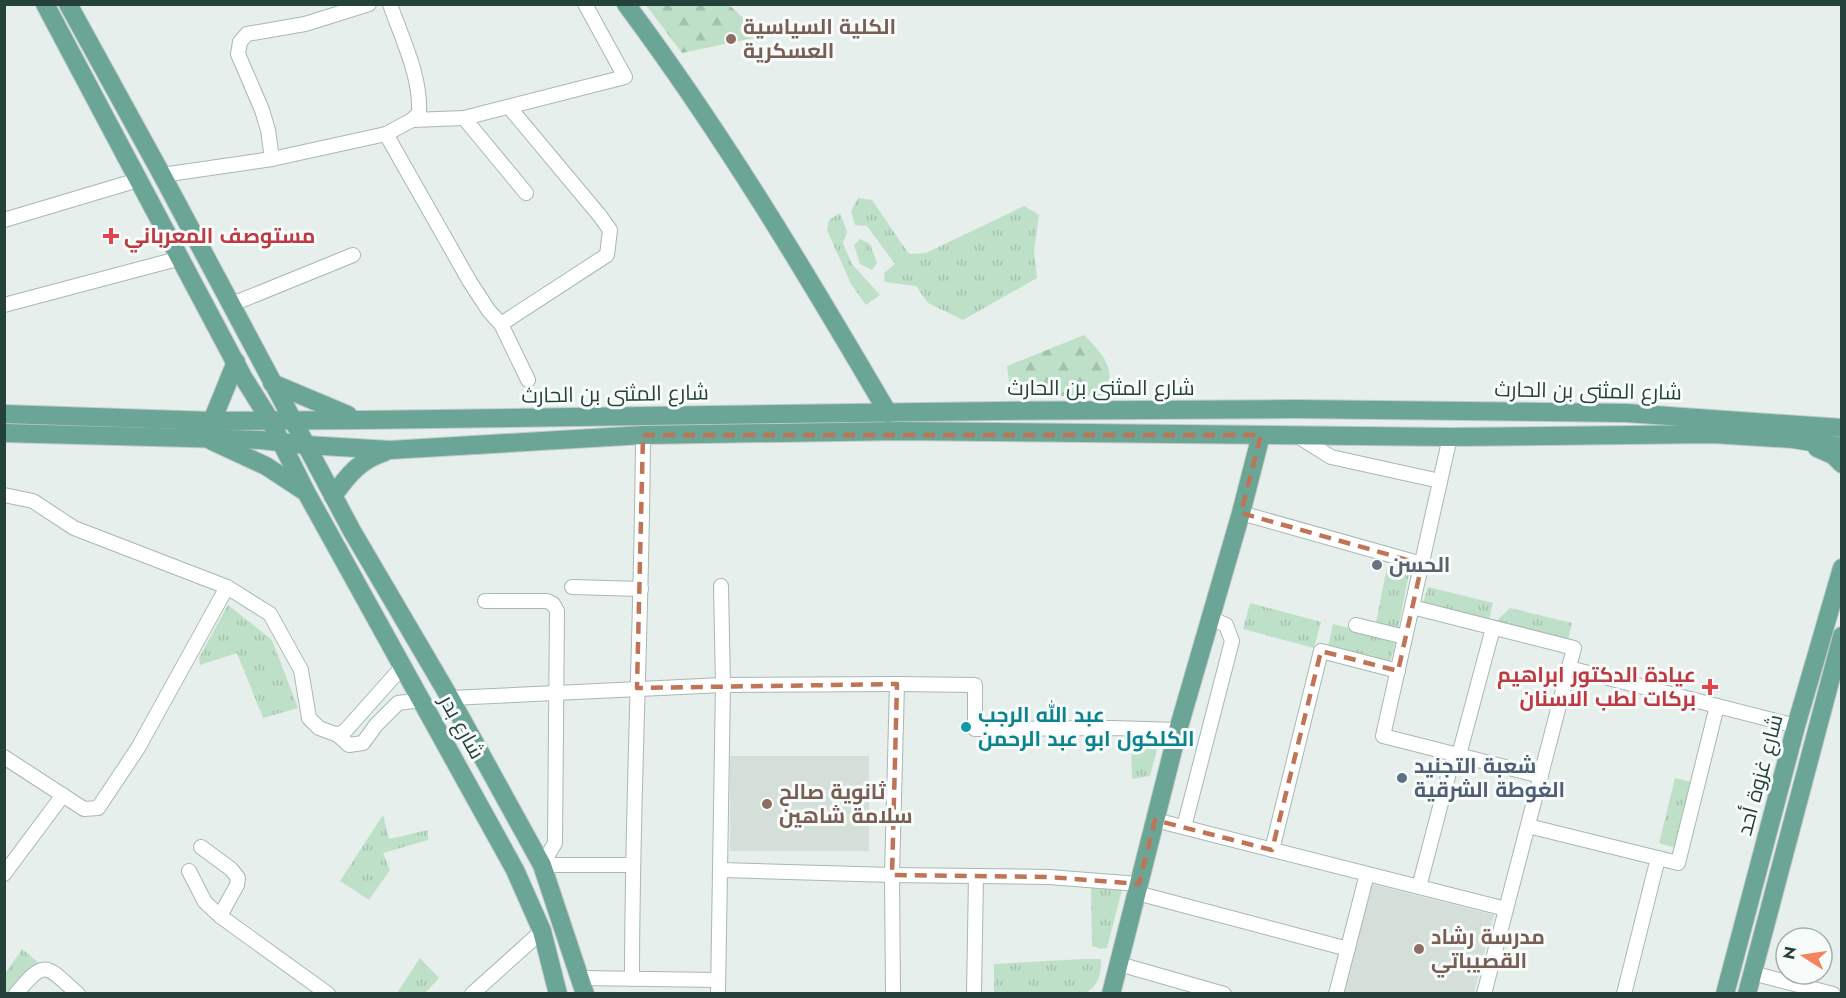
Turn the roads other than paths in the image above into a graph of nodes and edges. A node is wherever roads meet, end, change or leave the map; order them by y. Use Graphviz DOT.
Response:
graph roads {
  1 [pos="45,4"];
  2 [pos="68,4"];
  3 [pos="369,4"];
  4 [pos="390,4"];
  5 [pos="585,4"];
  6 [pos="626,4"];
  7 [pos="509,107"];
  8 [pos="464,118"];
  9 [pos="412,120"];
  10 [pos="386,134"];
  11 [pos="272,159"];
  12 [pos="162,175"];
  13 [pos="138,180"];
  14 [pos="526,193"];
  15 [pos="4,220"];
  16 [pos="353,255"];
  17 [pos="181,258"];
  18 [pos="4,304"];
  19 [pos="230,305"];
  20 [pos="501,324"];
  21 [pos="236,362"];
  22 [pos="528,380"];
  23 [pos="272,383"];
  24 [pos="888,412"];
  25 [pos="4,414"];
  26 [pos="292,419"];
  27 [pos="213,420"];
  28 [pos="270,420"];
  29 [pos="361,420"];
  30 [pos="1842,428"];
  31 [pos="4,433"];
  32 [pos="643,435"];
  33 [pos="1261,435"];
  34 [pos="1296,435"];
  35 [pos="1450,437"];
  36 [pos="205,438"];
  37 [pos="1793,439"];
  38 [pos="281,442"];
  39 [pos="306,445"];
  40 [pos="1842,447"];
  41 [pos="390,450"];
  42 [pos="1842,464"];
  43 [pos="1440,481"];
  44 [pos="306,492"];
  45 [pos="4,495"];
  46 [pos="333,496"];
  47 [pos="1241,513"];
  48 [pos="352,531"];
  49 [pos="333,540"];
  50 [pos="1422,564"];
  51 [pos="1842,568"];
  52 [pos="721,586"];
  53 [pos="227,587"];
  54 [pos="572,587"];
  55 [pos="641,589"];
  56 [pos="485,601"];
  57 [pos="1412,607"];
  58 [pos="1210,618"];
  59 [pos="1356,625"];
  60 [pos="1492,628"];
  61 [pos="1842,636"];
  62 [pos="1406,637"];
  63 [pos="403,666"];
  64 [pos="1569,668"];
  65 [pos="1398,671"];
  66 [pos="897,684"];
  67 [pos="723,685"];
  68 [pos="638,688"];
  69 [pos="556,694"];
  70 [pos="450,698"];
  71 [pos="422,700"];
  72 [pos="1717,706"];
  73 [pos="1796,726"];
  74 [pos="1178,730"];
  75 [pos="338,735"];
  76 [pos="1459,755"];
  77 [pos="4,757"];
  78 [pos="1541,776"];
  79 [pos="63,795"];
  80 [pos="1155,820"];
  81 [pos="1528,826"];
  82 [pos="1184,827"];
  83 [pos="201,847"];
  84 [pos="1272,850"];
  85 [pos="1658,858"];
  86 [pos="542,865"];
  87 [pos="632,865"];
  88 [pos="722,870"];
  89 [pos="189,871"];
  90 [pos="4,874"];
  91 [pos="1367,874"];
  92 [pos="892,875"];
  93 [pos="976,876"];
  94 [pos="1419,887"];
  95 [pos="1138,889"];
  96 [pos="1506,909"];
  97 [pos="220,916"];
  98 [pos="542,931"];
  99 [pos="1347,949"];
  100 [pos="1119,964"];
  101 [pos="1752,973"];
  102 [pos="633,979"];
  103 [pos="1842,985"];
  104 [pos="583,986"];
  105 [pos="718,987"];
  106 [pos="16,993"];
  107 [pos="78,993"];
  108 [pos="328,993"];
  109 [pos="472,993"];
  110 [pos="558,993"];
  111 [pos="892,993"];
  112 [pos="974,993"];
  113 [pos="1111,993"];
  114 [pos="1224,993"];
  115 [pos="1336,993"];
  116 [pos="1484,993"];
  117 [pos="1624,993"];
  118 [pos="1725,993"];
  119 [pos="1747,993"];
  120 [pos="1833,993"];
  121 [pos="1839,993"];
  1 -- 13 [label="main road, شارع بدر"];
  2 -- 12 [label="main road, شارع بدر"];
  3 -- 11 [label="street"];
  4 -- 9 [label="street"];
  5 -- 7 [label="street"];
  6 -- 24 [label="main road"];
  7 -- 8 [label="street"];
  7 -- 20 [label="street"];
  8 -- 9 [label="street"];
  8 -- 14 [label="street"];
  9 -- 10 [label="street"];
  10 -- 11 [label="street"];
  10 -- 20 [label="street"];
  11 -- 12 [label="street"];
  12 -- 13 [label="main road"];
  12 -- 19 [label="main road, شارع بدر"];
  13 -- 15 [label="street"];
  13 -- 17 [label="main road, شارع بدر"];
  16 -- 19 [label="street"];
  17 -- 18 [label="street"];
  17 -- 21 [label="main road, شارع بدر"];
  19 -- 23 [label="main road, شارع بدر"];
  20 -- 22 [label="street"];
  21 -- 27 [label="main road"];
  21 -- 28 [label="main road, شارع بدر"];
  23 -- 26 [label="main road, شارع بدر"];
  23 -- 29 [label="main road"];
  24 -- 29 [label="main road, شارع المثنى بن الحارث"];
  24 -- 30 [label="main road, شارع المثنى بن الحارث"];
  25 -- 27 [label="main road, شارع المثنى بن الحارث"];
  26 -- 28 [label="main road, شارع المثنى بن الحارث"];
  26 -- 29 [label="main road, شارع المثنى بن الحارث"];
  26 -- 39 [label="main road, شارع بدر"];
  27 -- 28 [label="main road, شارع المثنى بن الحارث"];
  28 -- 38 [label="main road, شارع بدر"];
  31 -- 36 [label="main road"];
  32 -- 33 [label="main road, شارع المثنى بن الحارث"];
  32 -- 41 [label="main road, شارع المثنى بن الحارث"];
  32 -- 55 [label="street"];
  33 -- 34 [label="main road, شارع المثنى بن الحارث"];
  33 -- 47 [label="main road"];
  34 -- 35 [label="main road, شارع المثنى بن الحارث"];
  34 -- 43 [label="street"];
  35 -- 37 [label="main road, شارع المثنى بن الحارث"];
  35 -- 43 [label="street"];
  36 -- 38 [label="main road"];
  36 -- 44 [label="main road"];
  37 -- 40 [label="main road, شارع المثنى بن الحارث"];
  37 -- 42 [label="main road"];
  38 -- 39 [label="main road"];
  38 -- 44 [label="main road, شارع بدر"];
  39 -- 41 [label="main road"];
  39 -- 46 [label="main road, شارع بدر"];
  41 -- 46 [label="main road"];
  43 -- 50 [label="street"];
  44 -- 49 [label="main road, شارع بدر"];
  45 -- 53 [label="street"];
  46 -- 48 [label="main road, شارع بدر"];
  47 -- 50 [label="street"];
  47 -- 58 [label="main road"];
  48 -- 49 [label="main road"];
  48 -- 70 [label="main road, شارع بدر"];
  49 -- 63 [label="main road, شارع بدر"];
  50 -- 57 [label="street"];
  51 -- 73 [label="main road, شارع غزوة أحد"];
  52 -- 67 [label="street"];
  53 -- 75 [label="street"];
  53 -- 79 [label="street"];
  54 -- 55 [label="street"];
  55 -- 68 [label="street"];
  56 -- 69 [label="street"];
  57 -- 60 [label="street"];
  57 -- 62 [label="street"];
  58 -- 74 [label="main road"];
  58 -- 82 [label="street"];
  59 -- 62 [label="street"];
  60 -- 64 [label="street"];
  60 -- 76 [label="street"];
  61 -- 101 [label="main road, شارع غزوة أحد"];
  62 -- 65 [label="street"];
  63 -- 71 [label="main road, شارع بدر"];
  63 -- 75 [label="street"];
  64 -- 72 [label="street"];
  64 -- 78 [label="street"];
  65 -- 76 [label="street"];
  65 -- 84 [label="street"];
  66 -- 67 [label="street"];
  66 -- 74 [label="street"];
  66 -- 92 [label="street"];
  67 -- 68 [label="street"];
  67 -- 88 [label="street"];
  68 -- 69 [label="street"];
  68 -- 87 [label="street"];
  69 -- 70 [label="street"];
  69 -- 86 [label="street"];
  70 -- 86 [label="main road, شارع بدر"];
  71 -- 75 [label="street"];
  71 -- 98 [label="main road, شارع بدر"];
  72 -- 73 [label="street"];
  72 -- 85 [label="street"];
  73 -- 118 [label="main road, شارع غزوة أحد"];
  74 -- 80 [label="main road"];
  76 -- 78 [label="street"];
  76 -- 94 [label="street"];
  77 -- 79 [label="street"];
  78 -- 81 [label="street"];
  79 -- 90 [label="street"];
  80 -- 82 [label="street"];
  80 -- 95 [label="main road"];
  81 -- 85 [label="street"];
  81 -- 96 [label="street"];
  82 -- 84 [label="street"];
  83 -- 97 [label="street"];
  84 -- 91 [label="street"];
  85 -- 117 [label="street"];
  86 -- 87 [label="street"];
  86 -- 104 [label="main road, شارع بدر"];
  87 -- 102 [label="street"];
  88 -- 92 [label="street"];
  88 -- 105 [label="street"];
  89 -- 97 [label="street"];
  91 -- 94 [label="street"];
  91 -- 99 [label="street"];
  92 -- 93 [label="street"];
  92 -- 111 [label="street"];
  93 -- 95 [label="street"];
  93 -- 112 [label="street"];
  94 -- 96 [label="street"];
  95 -- 99 [label="street"];
  95 -- 100 [label="main road"];
  96 -- 116 [label="street"];
  97 -- 108 [label="street"];
  98 -- 109 [label="street"];
  98 -- 110 [label="main road, شارع بدر"];
  99 -- 115 [label="street"];
  100 -- 113 [label="main road"];
  100 -- 114 [label="street"];
  101 -- 119 [label="main road, شارع غزوة أحد"];
  101 -- 120 [label="street"];
  102 -- 104 [label="street"];
  102 -- 105 [label="street"];
  103 -- 121 [label="street"];
  106 -- 107 [label="street"];
}
